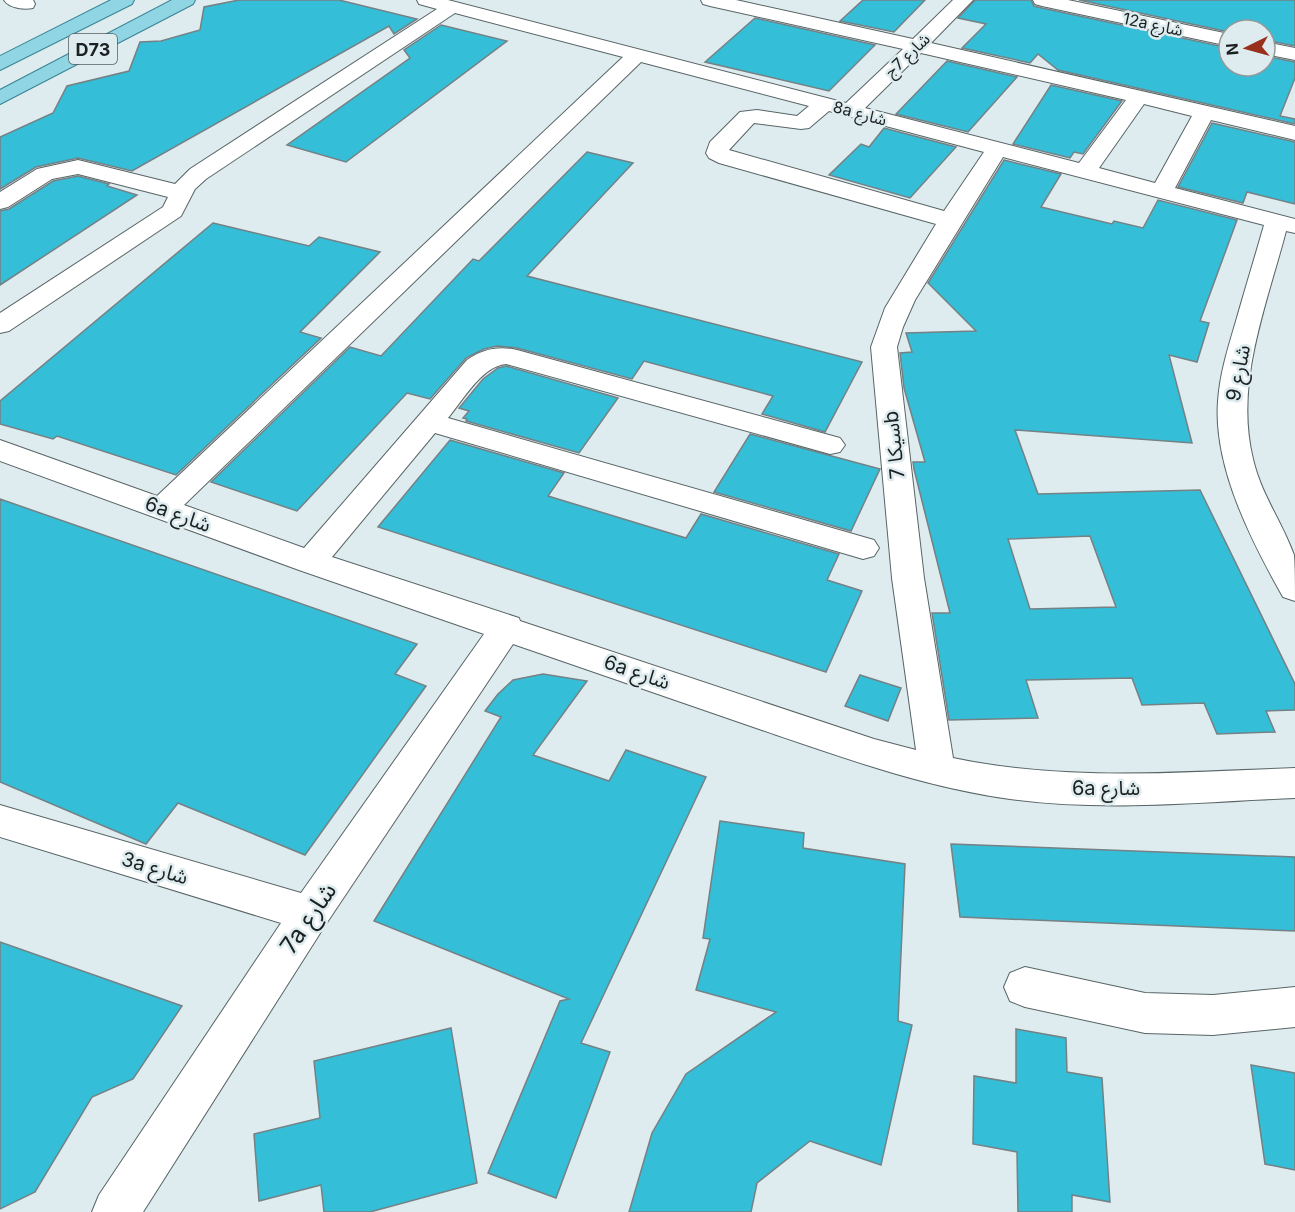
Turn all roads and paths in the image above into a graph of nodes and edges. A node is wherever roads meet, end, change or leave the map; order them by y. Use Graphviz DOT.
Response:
graph roads {
  1 [pos="125,0"];
  2 [pos="186,0"];
  3 [pos="426,0"];
  4 [pos="510,0"];
  5 [pos="710,0"];
  6 [pos="964,0"];
  7 [pos="1042,0"];
  8 [pos="452,7"];
  9 [pos="486,15"];
  10 [pos="1217,37"];
  11 [pos="916,46"];
  12 [pos="1277,50"];
  13 [pos="636,54"];
  14 [pos="1295,54"];
  15 [pos="0,64"];
  16 [pos="1139,97"];
  17 [pos="0,98"];
  18 [pos="825,104"];
  19 [pos="851,110"];
  20 [pos="1205,112"];
  21 [pos="1295,133"];
  22 [pos="998,148"];
  23 [pos="1085,171"];
  24 [pos="1162,191"];
  25 [pos="181,193"];
  26 [pos="0,202"];
  27 [pos="949,220"];
  28 [pos="1286,223"];
  29 [pos="0,325"];
  30 [pos="429,422"];
  31 [pos="830,445"];
  32 [pos="0,450"];
  33 [pos="162,509"];
  34 [pos="863,548"];
  35 [pos="310,562"];
  36 [pos="1295,589"];
  37 [pos="507,627"];
  38 [pos="938,771"];
  39 [pos="1295,783"];
  40 [pos="0,821"];
  41 [pos="310,914"];
  42 [pos="1025,987"];
  43 [pos="1295,1007"];
  44 [pos="116,1212"];
  1 -- 15 [label="main road, D73"];
  2 -- 17 [label="main road, D73"];
  3 -- 8 [label="street, 8a شارع"];
  4 -- 9 [label="street"];
  5 -- 11 [label="street"];
  6 -- 11 [label="street, شارع 7ج"];
  7 -- 10 [label="street, 12a شارع"];
  8 -- 9 [label="street, 8a شارع"];
  8 -- 25 [label="street"];
  9 -- 13 [label="street, 8a شارع"];
  11 -- 16 [label="street"];
  11 -- 19 [label="street, شارع 7ج"];
  12 -- 14 [label="street"];
  13 -- 18 [label="street, 8a شارع"];
  13 -- 33 [label="street"];
  16 -- 20 [label="street"];
  16 -- 23 [label="street"];
  18 -- 19 [label="street, 8a شارع"];
  18 -- 27 [label="street"];
  19 -- 22 [label="street, 8a شارع"];
  20 -- 21 [label="street"];
  20 -- 24 [label="street"];
  22 -- 23 [label="street, 8a شارع"];
  22 -- 27 [label="street, سيكا 7b"];
  23 -- 24 [label="street, 8a شارع"];
  24 -- 28 [label="street, 8a شارع"];
  25 -- 26 [label="street"];
  25 -- 29 [label="street"];
  27 -- 38 [label="street, سيكا 7b"];
  28 -- 36 [label="street, شارع 9"];
  30 -- 31 [label="street"];
  30 -- 34 [label="street"];
  30 -- 35 [label="street"];
  32 -- 33 [label="street, 6a شارع"];
  33 -- 35 [label="street, 6a شارع"];
  35 -- 37 [label="street, 6a شارع"];
  37 -- 38 [label="street, 6a شارع"];
  37 -- 41 [label="street, 7a شارع"];
  38 -- 39 [label="street, 6a شارع"];
  40 -- 41 [label="street, 3a شارع"];
  41 -- 44 [label="street, 7a شارع"];
  42 -- 43 [label="street"];
}
